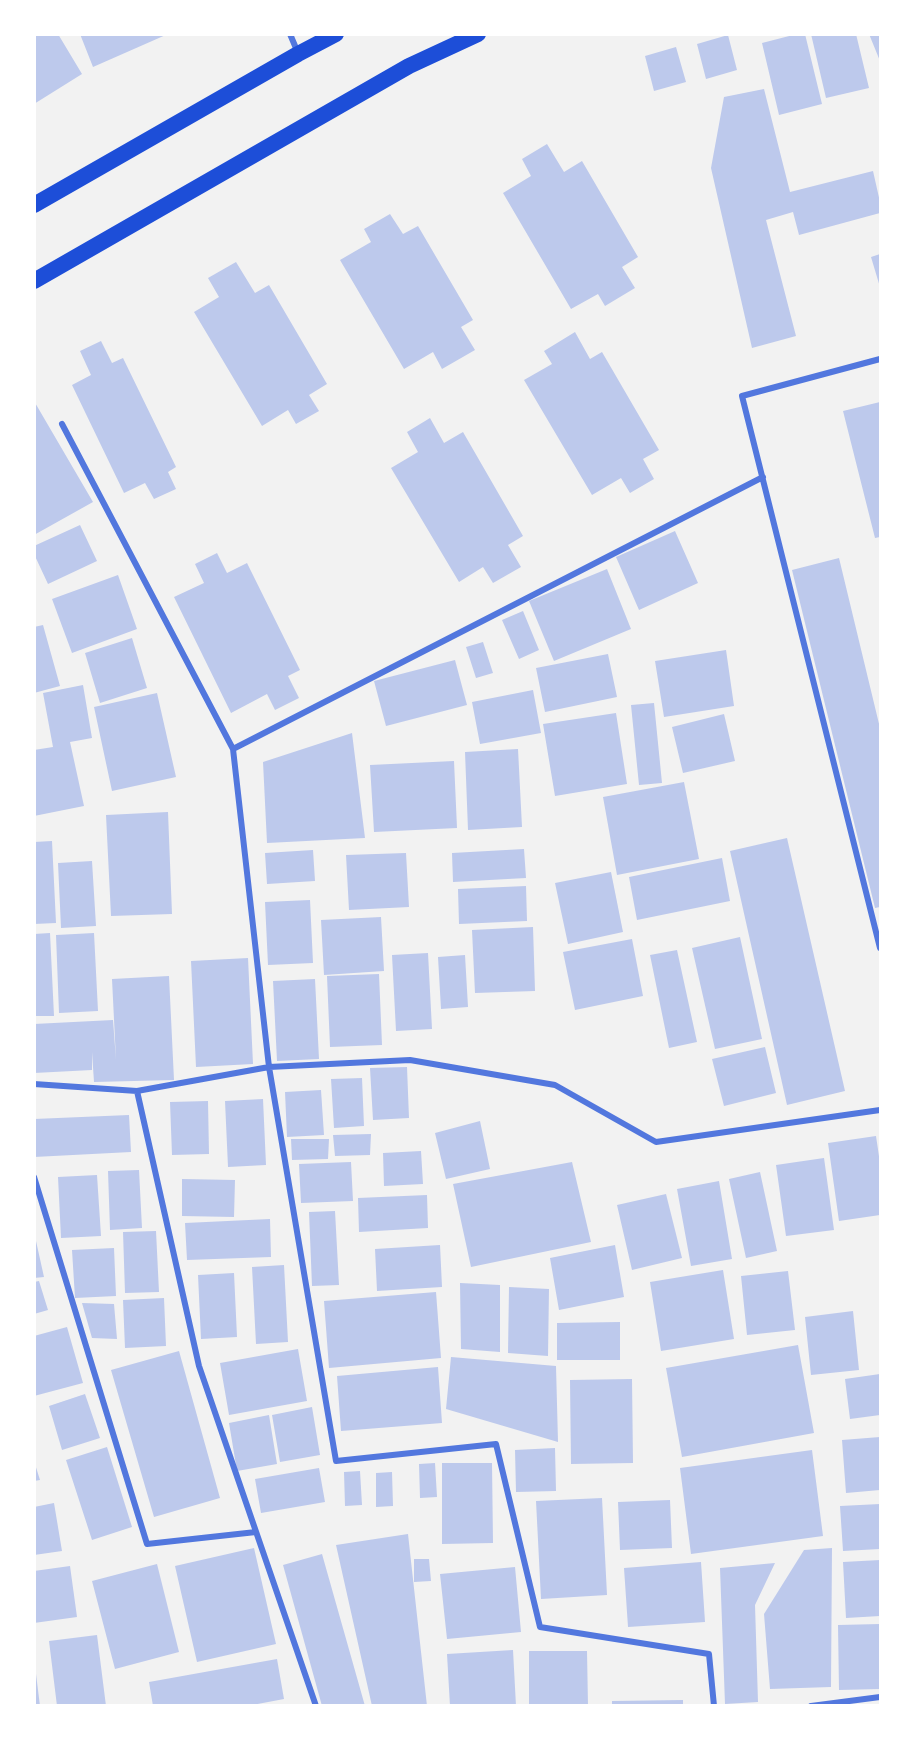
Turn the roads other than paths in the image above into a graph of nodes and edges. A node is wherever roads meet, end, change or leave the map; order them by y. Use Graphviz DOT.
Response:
graph roads {
  1 [pos="290,34"];
  2 [pos="336,34"];
  3 [pos="478,34"];
  4 [pos="298,54"];
  5 [pos="34,205"];
  6 [pos="34,281"];
  7 [pos="880,358"];
  8 [pos="62,424"];
  9 [pos="763,477"];
  10 [pos="233,749"];
  11 [pos="880,948"];
  12 [pos="269,1067"];
  13 [pos="34,1084"];
  14 [pos="137,1091"];
  15 [pos="880,1110"];
  16 [pos="34,1177"];
  17 [pos="256,1532"];
  18 [pos="880,1697"];
  19 [pos="316,1706"];
  20 [pos="714,1706"];
  21 [pos="811,1706"];
  1 -- 4 [label="street"];
  2 -- 4 [label="highway"];
  3 -- 6 [label="highway"];
  4 -- 5 [label="highway"];
  7 -- 9 [label="street"];
  8 -- 10 [label="street"];
  9 -- 10 [label="street"];
  9 -- 11 [label="street"];
  10 -- 12 [label="street"];
  12 -- 14 [label="street"];
  12 -- 15 [label="street"];
  12 -- 20 [label="street"];
  13 -- 14 [label="street"];
  14 -- 17 [label="street"];
  16 -- 17 [label="street"];
  17 -- 19 [label="street"];
  18 -- 21 [label="street"];
}
